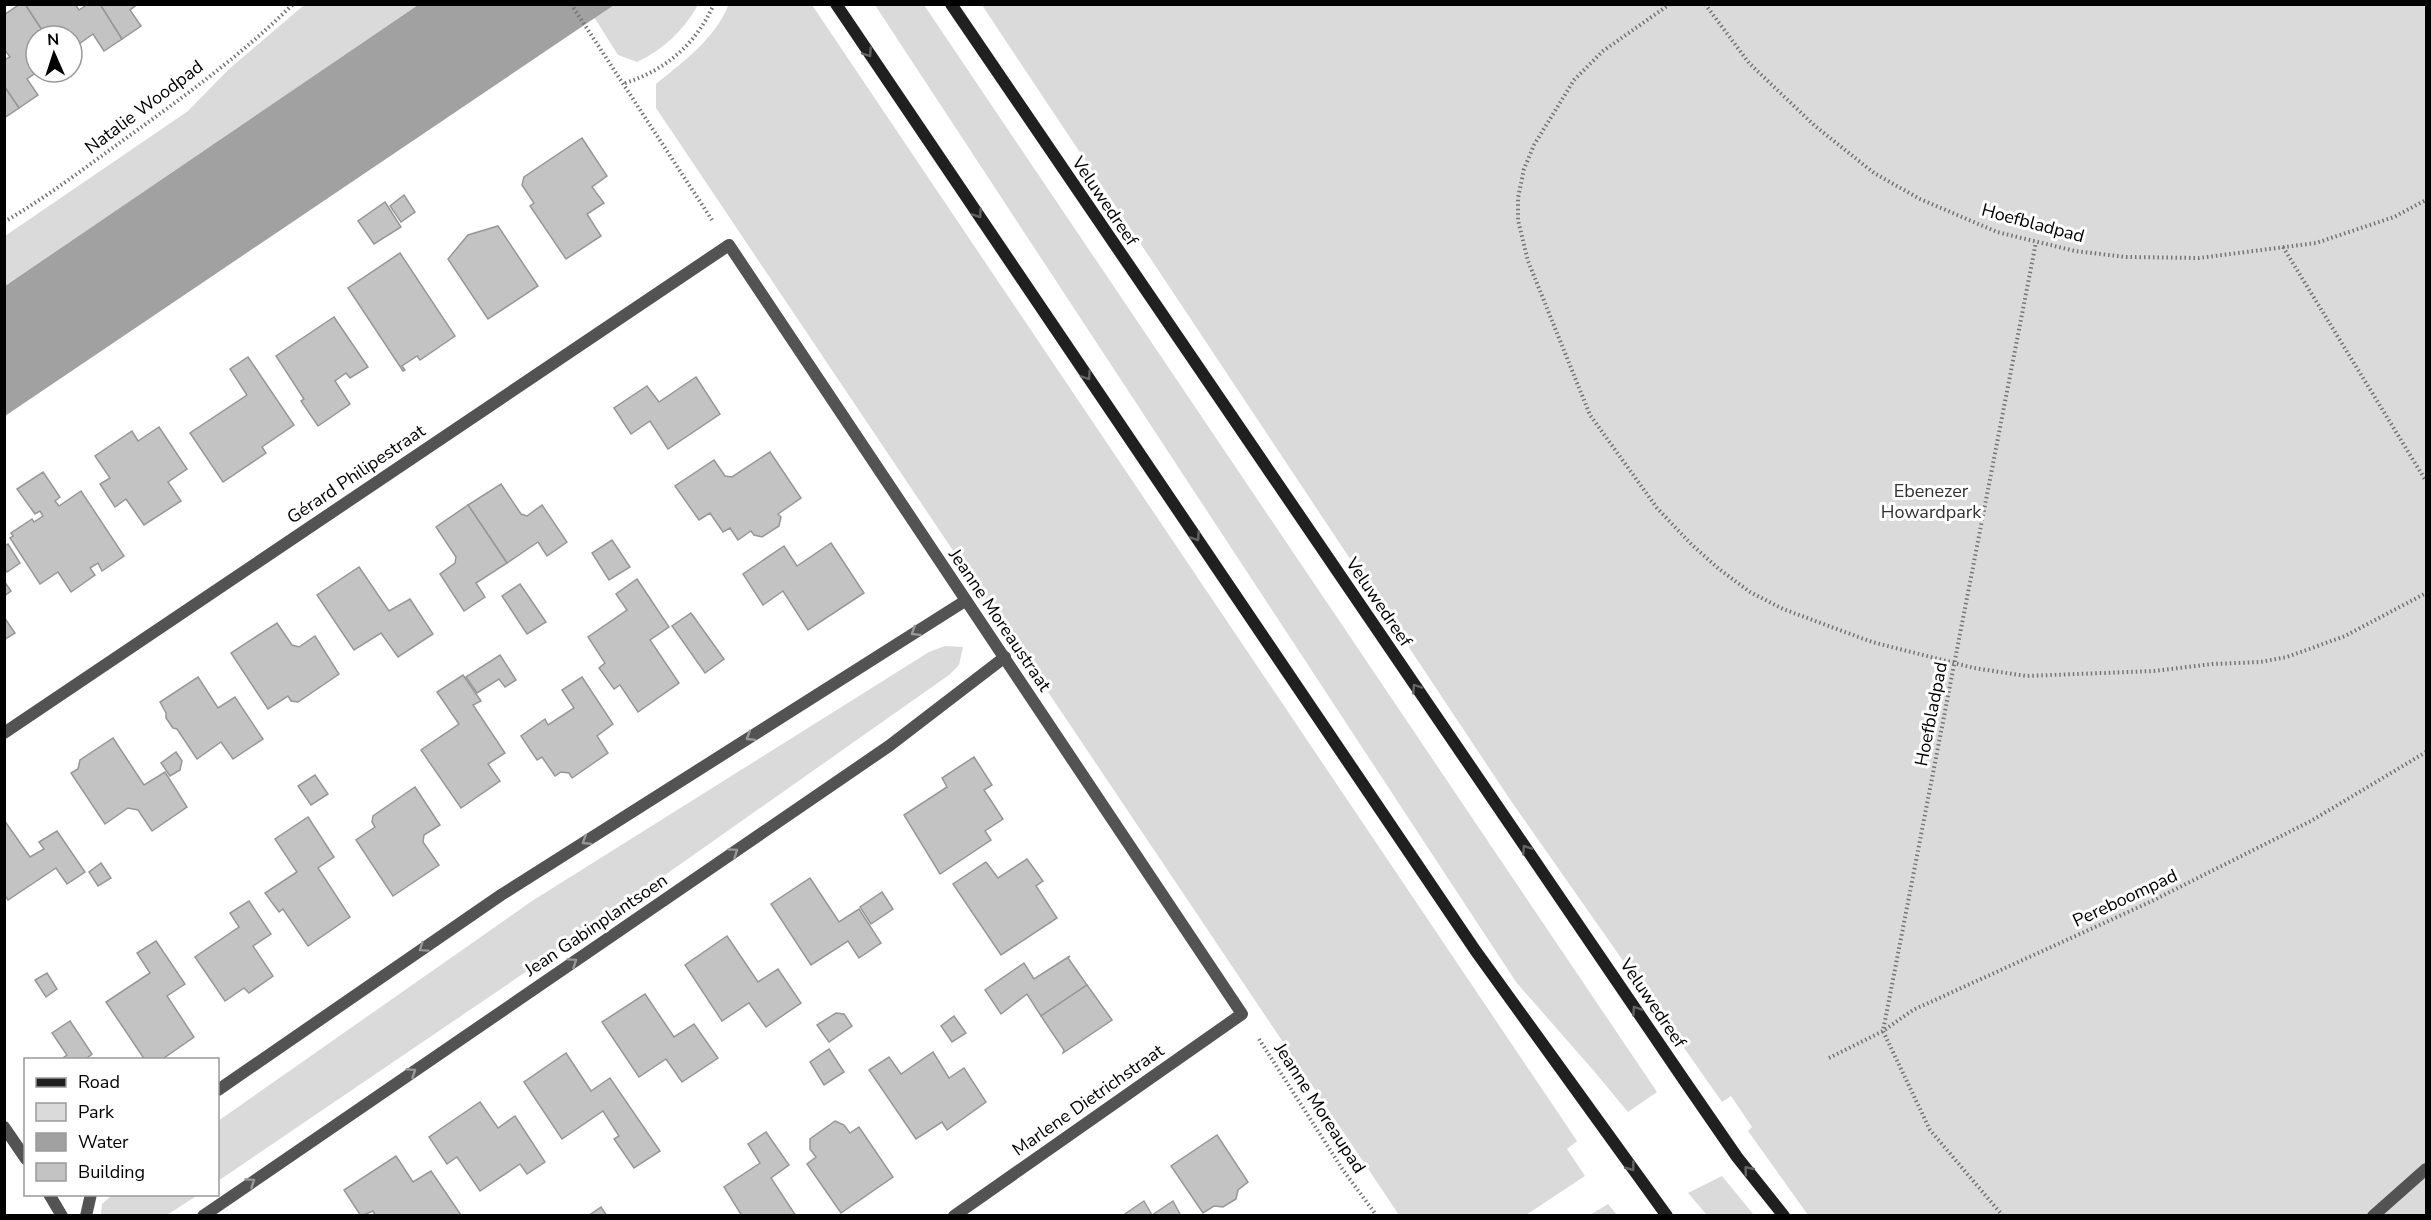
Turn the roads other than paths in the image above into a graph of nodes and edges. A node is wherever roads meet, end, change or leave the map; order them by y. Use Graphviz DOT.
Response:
graph roads {
  1 [pos="836,4"];
  2 [pos="951,4"];
  3 [pos="729,245"];
  4 [pos="964,601"];
  5 [pos="1005,657"];
  6 [pos="4,733"];
  7 [pos="1242,1014"];
  8 [pos="219,1089"];
  9 [pos="4,1127"];
  10 [pos="24,1156"];
  11 [pos="2427,1169"];
  12 [pos="50,1196"];
  13 [pos="91,1196"];
  14 [pos="62,1215"];
  15 [pos="86,1215"];
  16 [pos="203,1215"];
  17 [pos="954,1215"];
  18 [pos="1667,1215"];
  19 [pos="1784,1215"];
  20 [pos="2373,1215"];
  1 -- 18 [label="main road, one-way"];
  19 -- 2 [label="main road, Veluwedreef, one-way"];
  3 -- 4 [label="street, Jeanne Moreaustraat"];
  3 -- 6 [label="street, Gérard Philipestraat"];
  4 -- 5 [label="street, Jeanne Moreaustraat"];
  4 -- 8 [label="street, one-way"];
  5 -- 7 [label="street, Jeanne Moreaustraat"];
  16 -- 5 [label="street, Jean Gabinplantsoen, one-way"];
  7 -- 17 [label="street, Marlene Dietrichstraat"];
  9 -- 10 [label="street"];
  11 -- 20 [label="street"];
  12 -- 14 [label="street"];
  13 -- 15 [label="street"];
}
